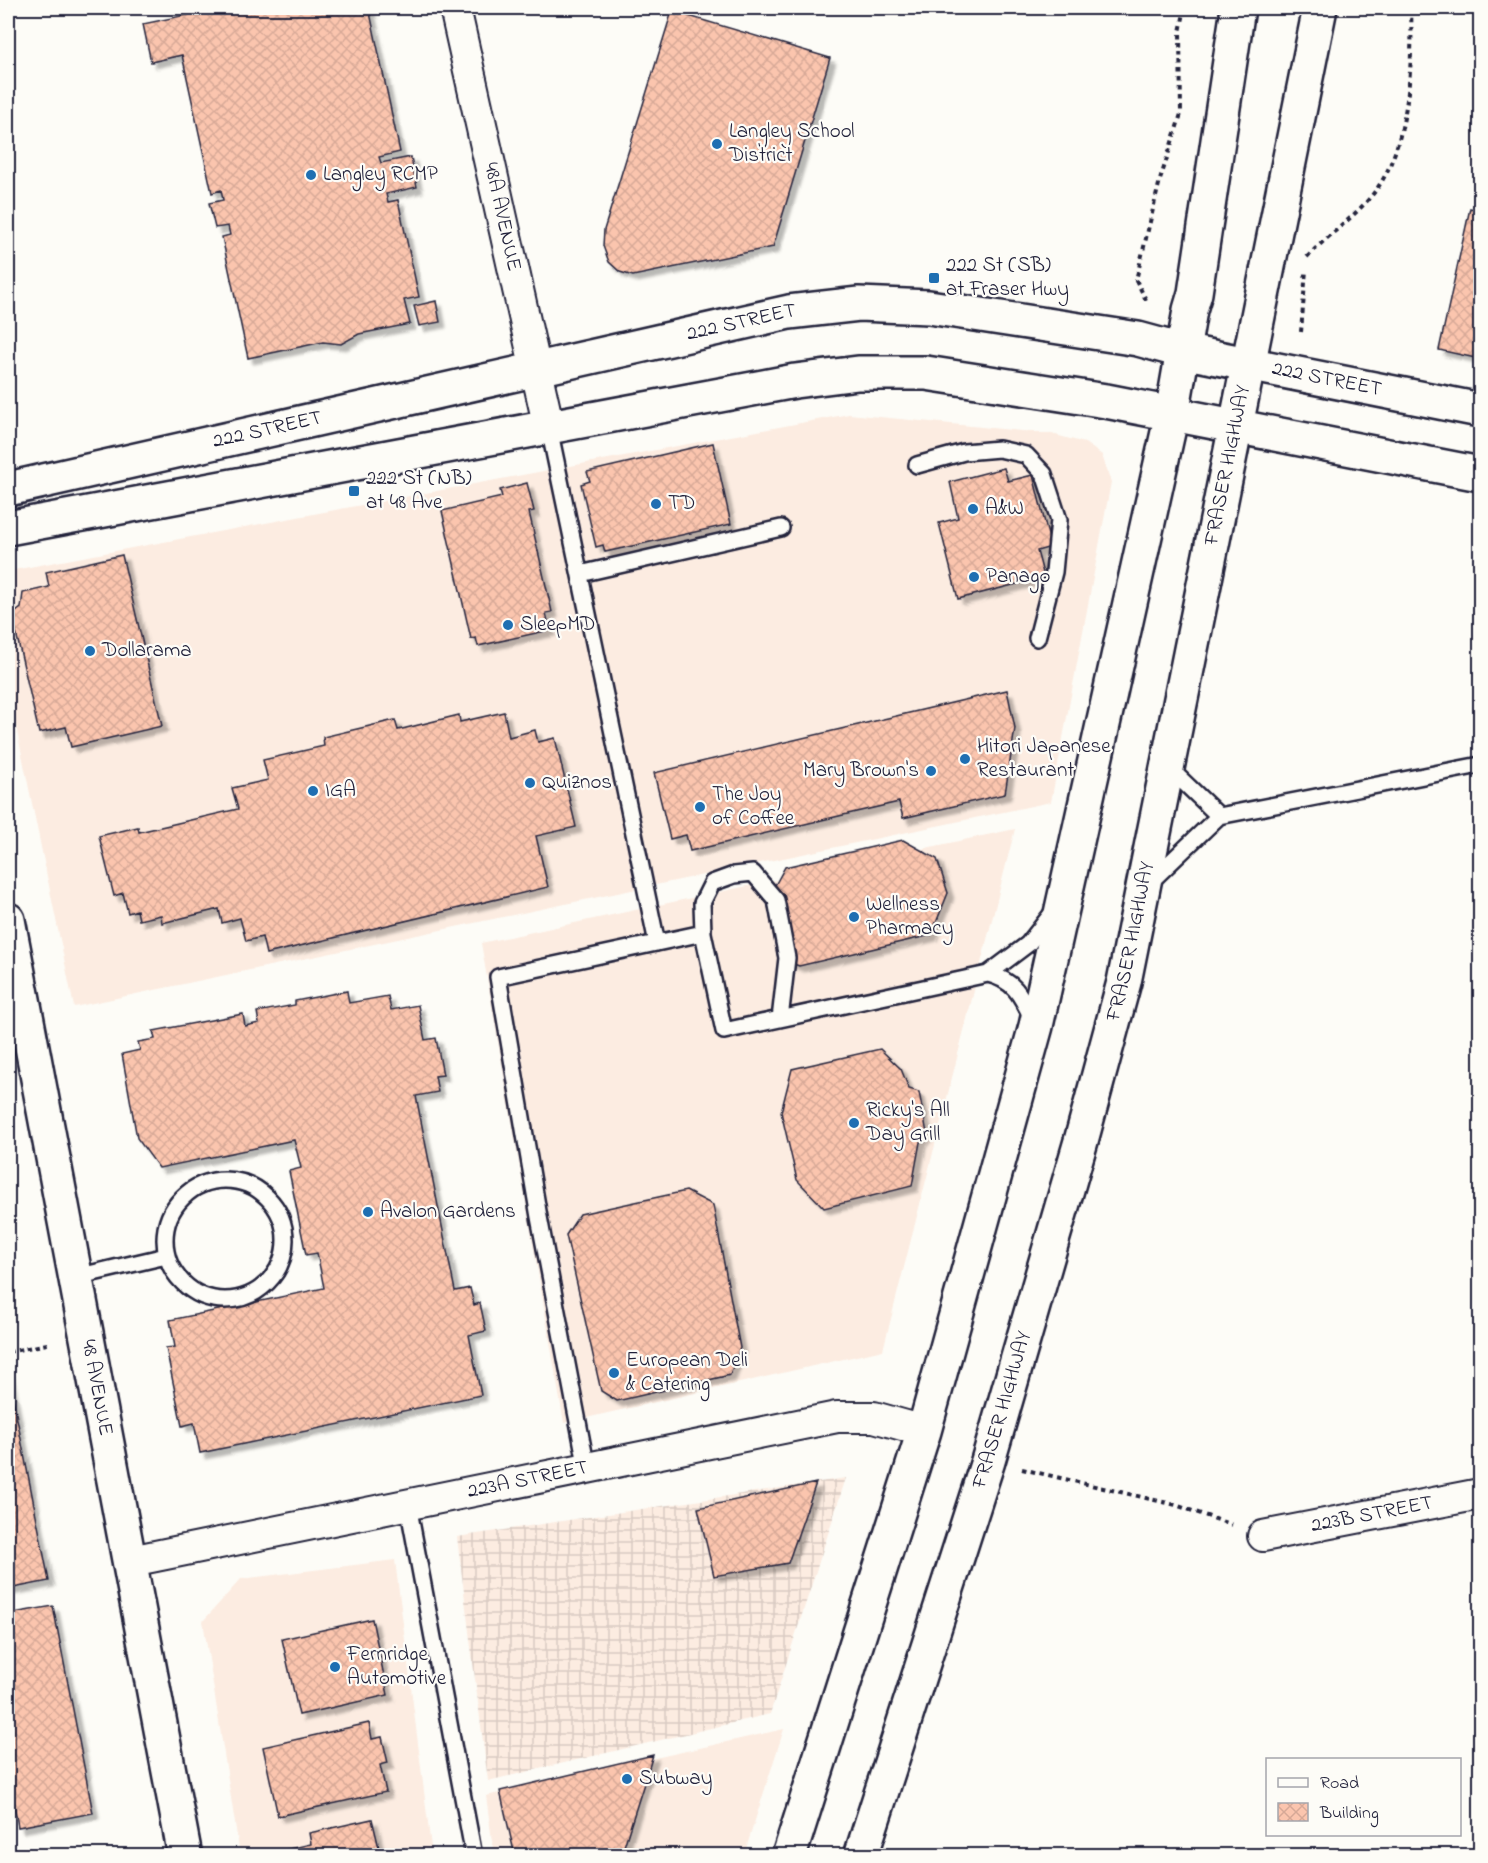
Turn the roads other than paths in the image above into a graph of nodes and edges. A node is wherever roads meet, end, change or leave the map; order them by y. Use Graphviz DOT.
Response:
graph roads {
  1 [pos="455,8"];
  2 [pos="1238,8"];
  3 [pos="1320,8"];
  4 [pos="1182,351"];
  5 [pos="1248,363"];
  6 [pos="537,367"];
  7 [pos="1480,410"];
  8 [pos="1172,414"];
  9 [pos="1235,426"];
  10 [pos="549,428"];
  11 [pos="917,465"];
  12 [pos="1480,474"];
  13 [pos="8,489"];
  14 [pos="8,528"];
  15 [pos="781,528"];
  16 [pos="580,574"];
  17 [pos="1037,638"];
  18 [pos="1480,765"];
  19 [pos="1168,767"];
  20 [pos="1219,816"];
  21 [pos="1143,889"];
  22 [pos="1063,899"];
  23 [pos="8,920"];
  24 [pos="703,933"];
  25 [pos="657,943"];
  26 [pos="988,974"];
  27 [pos="780,1019"];
  28 [pos="1036,1026"];
  29 [pos="166,1256"];
  30 [pos="76,1276"];
  31 [pos="924,1431"];
  32 [pos="587,1469"];
  33 [pos="1480,1494"];
  34 [pos="408,1505"];
  35 [pos="1263,1536"];
  36 [pos="131,1561"];
  37 [pos="186,1856"];
  38 [pos="474,1856"];
  39 [pos="789,1856"];
  40 [pos="861,1856"];
  1 -- 6 [label="street, 48A AVENUE"];
  2 -- 4 [label="main road"];
  3 -- 5 [label="main road, FRASER HIGHWAY"];
  4 -- 5 [label="main road, 222 STREET"];
  4 -- 6 [label="main road, 222 STREET"];
  4 -- 8 [label="main road"];
  5 -- 7 [label="main road, 222 STREET"];
  5 -- 9 [label="main road, FRASER HIGHWAY"];
  6 -- 10 [label="street, 48A AVENUE"];
  6 -- 13 [label="main road, 222 STREET"];
  8 -- 9 [label="main road"];
  8 -- 10 [label="main road"];
  8 -- 22 [label="main road"];
  9 -- 12 [label="main road"];
  9 -- 19 [label="main road, FRASER HIGHWAY"];
  10 -- 14 [label="main road"];
  10 -- 16 [label="lane"];
  11 -- 17 [label="lane"];
  15 -- 16 [label="lane"];
  16 -- 25 [label="lane"];
  18 -- 20 [label="lane"];
  19 -- 20 [label="lane"];
  19 -- 21 [label="main road, FRASER HIGHWAY"];
  20 -- 21 [label="lane"];
  21 -- 40 [label="main road, FRASER HIGHWAY"];
  22 -- 26 [label="lane"];
  22 -- 28 [label="main road"];
  23 -- 30 [label="main road, 48 AVENUE"];
  24 -- 25 [label="lane"];
  24 -- 27 [label="lane"];
  24 -- 27 [label="lane"];
  25 -- 32 [label="lane"];
  26 -- 27 [label="lane"];
  26 -- 28 [label="lane"];
  28 -- 31 [label="main road"];
  29 -- 29 [label="lane"];
  29 -- 30 [label="lane"];
  30 -- 36 [label="main road, 48 AVENUE"];
  31 -- 32 [label="street, 223A STREET"];
  31 -- 39 [label="main road"];
  32 -- 34 [label="street, 223A STREET"];
  33 -- 35 [label="street, 223B STREET"];
  34 -- 36 [label="street, 223A STREET"];
  34 -- 38 [label="lane"];
  36 -- 37 [label="main road, 48 AVENUE"];
}
